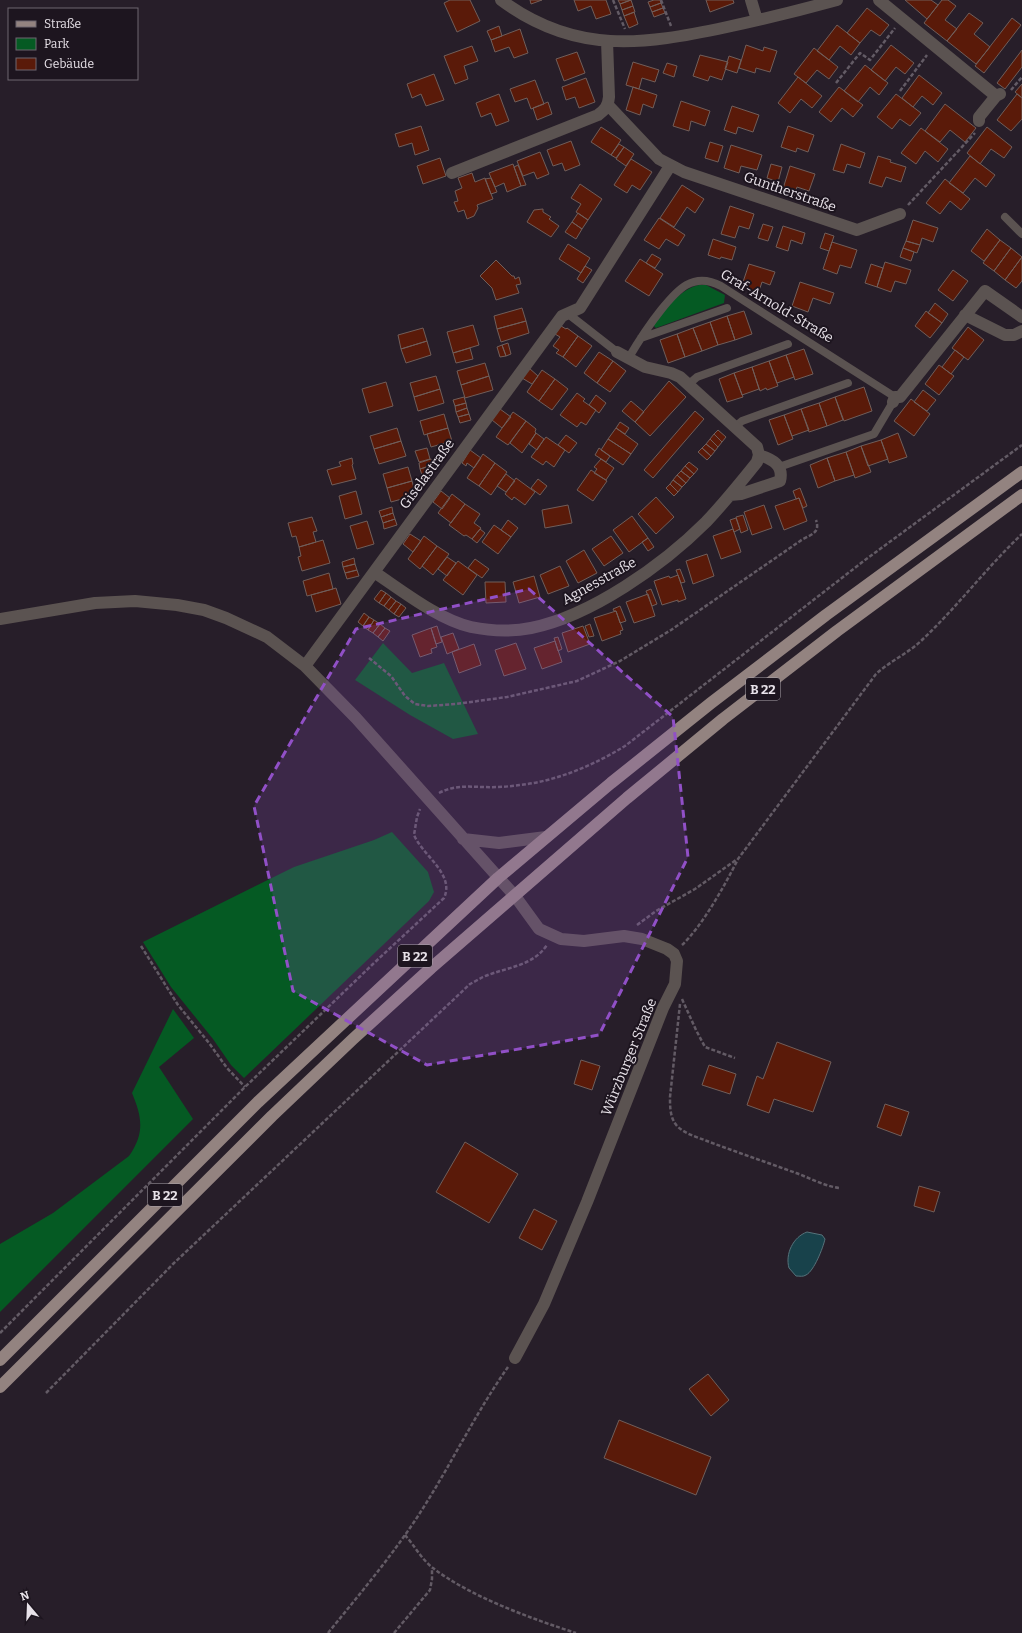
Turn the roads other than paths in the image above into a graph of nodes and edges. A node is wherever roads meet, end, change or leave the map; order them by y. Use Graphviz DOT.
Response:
graph roads {
  1 [pos="501,0"];
  2 [pos="751,0"];
  3 [pos="837,0"];
  4 [pos="878,0"];
  5 [pos="757,20"];
  6 [pos="607,41"];
  7 [pos="608,105"];
  8 [pos="979,121"];
  9 [pos="670,166"];
  10 [pos="452,173"];
  11 [pos="900,214"];
  12 [pos="1005,217"];
  13 [pos="1022,234"];
  14 [pos="727,308"];
  15 [pos="567,313"];
  16 [pos="965,315"];
  17 [pos="1022,317"];
  18 [pos="1022,331"];
  19 [pos="641,338"];
  20 [pos="788,344"];
  21 [pos="617,352"];
  22 [pos="628,359"];
  23 [pos="848,383"];
  24 [pos="689,384"];
  25 [pos="894,399"];
  26 [pos="736,426"];
  27 [pos="759,455"];
  28 [pos="780,471"];
  29 [pos="1022,472"];
  30 [pos="730,495"];
  31 [pos="1022,495"];
  32 [pos="374,572"];
  33 [pos="0,619"];
  34 [pos="305,666"];
  35 [pos="546,837"];
  36 [pos="463,839"];
  37 [pos="498,878"];
  38 [pos="515,896"];
  39 [pos="515,1358"];
  40 [pos="0,1360"];
  41 [pos="0,1387"];
  1 -- 6 [label="street"];
  2 -- 5 [label="street"];
  3 -- 5 [label="street"];
  4 -- 8 [label="street"];
  5 -- 6 [label="street"];
  6 -- 7 [label="street"];
  7 -- 9 [label="street, Guntherstraße"];
  7 -- 10 [label="street"];
  9 -- 11 [label="street, Guntherstraße"];
  9 -- 15 [label="street, Giselastraße"];
  12 -- 13 [label="lane"];
  14 -- 19 [label="lane"];
  15 -- 21 [label="lane"];
  15 -- 32 [label="street, Giselastraße"];
  16 -- 17 [label="street"];
  16 -- 18 [label="street"];
  16 -- 25 [label="street"];
  19 -- 22 [label="lane, Graf-Arnold-Straße"];
  19 -- 25 [label="lane, Graf-Arnold-Straße"];
  20 -- 24 [label="lane"];
  21 -- 22 [label="street"];
  22 -- 24 [label="street"];
  23 -- 26 [label="lane"];
  24 -- 26 [label="street"];
  25 -- 28 [label="lane"];
  26 -- 27 [label="street"];
  27 -- 28 [label="street"];
  27 -- 30 [label="street, Agnesstraße"];
  28 -- 30 [label="street"];
  29 -- 35 [label="main road, B 22"];
  30 -- 32 [label="street, Agnesstraße"];
  31 -- 38 [label="main road, B 22"];
  32 -- 34 [label="street, Giselastraße"];
  33 -- 34 [label="street"];
  34 -- 36 [label="street"];
  35 -- 36 [label="street"];
  35 -- 37 [label="main road, B 22"];
  36 -- 37 [label="street"];
  37 -- 38 [label="street"];
  37 -- 40 [label="main road, B 22"];
  38 -- 39 [label="street, Würzburger Straße"];
  38 -- 41 [label="main road, B 22"];
}
